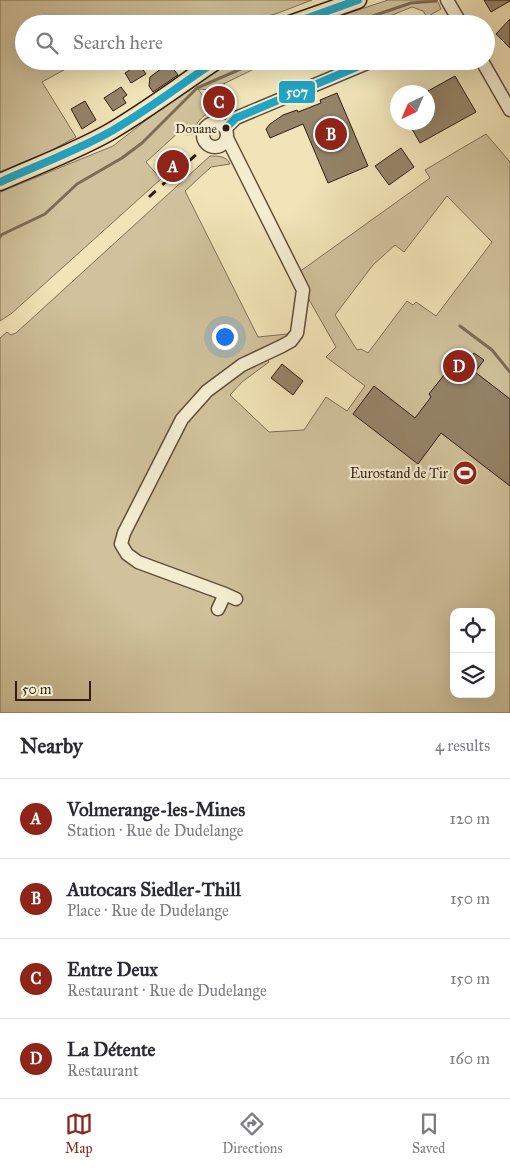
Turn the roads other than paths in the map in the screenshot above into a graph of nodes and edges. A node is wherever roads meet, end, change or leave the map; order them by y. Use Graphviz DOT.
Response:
graph roads {
  1 [pos="358,0"];
  2 [pos="447,0"];
  3 [pos="316,15"];
  4 [pos="455,15"];
  5 [pos="202,70"];
  6 [pos="351,70"];
  7 [pos="487,70"];
  8 [pos="510,110"];
  9 [pos="0,182"];
  10 [pos="218,609"];
  1 -- 3 [label="main road"];
  2 -- 4 [label="street"];
  5 -- 9 [label="main road"];
  6 -- 10 [label="street"];
  7 -- 8 [label="street"];
}
